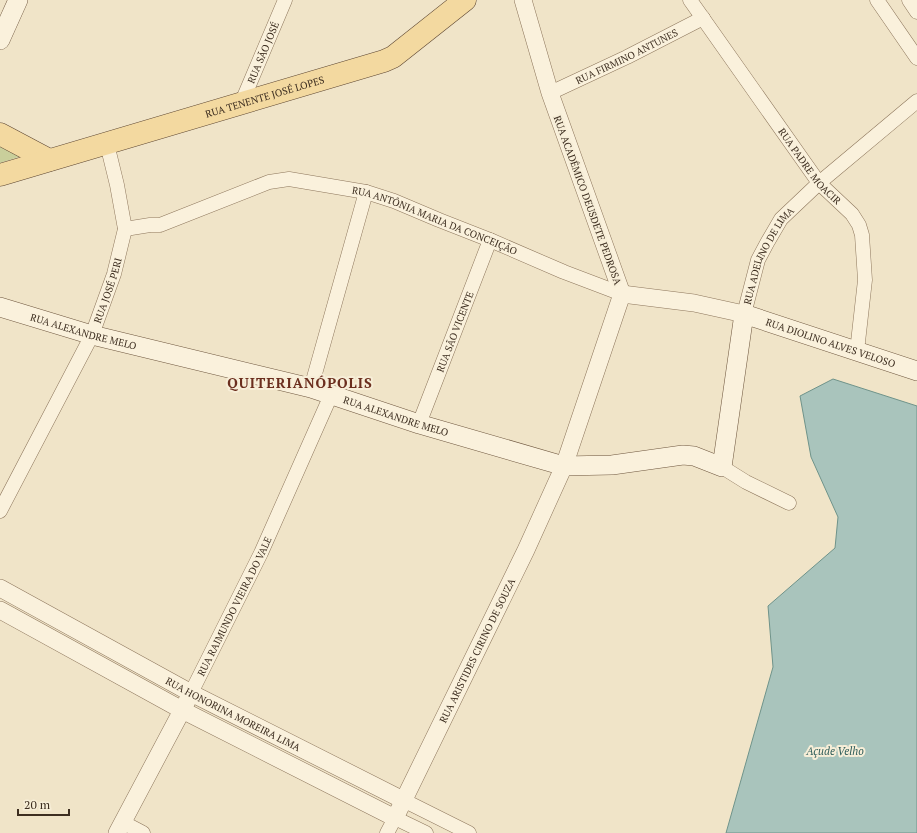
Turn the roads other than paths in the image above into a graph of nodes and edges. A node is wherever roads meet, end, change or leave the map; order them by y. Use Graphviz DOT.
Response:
graph roads {
  1 [pos="18,0"];
  2 [pos="285,0"];
  3 [pos="465,0"];
  4 [pos="524,0"];
  5 [pos="690,0"];
  6 [pos="877,0"];
  7 [pos="909,0"];
  8 [pos="917,12"];
  9 [pos="703,18"];
  10 [pos="1,37"];
  11 [pos="917,58"];
  12 [pos="550,93"];
  13 [pos="917,100"];
  14 [pos="241,104"];
  15 [pos="0,134"];
  16 [pos="107,144"];
  17 [pos="49,160"];
  18 [pos="0,176"];
  19 [pos="818,183"];
  20 [pos="366,192"];
  21 [pos="125,229"];
  22 [pos="490,240"];
  23 [pos="622,294"];
  24 [pos="0,306"];
  25 [pos="744,314"];
  26 [pos="92,335"];
  27 [pos="857,351"];
  28 [pos="917,370"];
  29 [pos="311,388"];
  30 [pos="331,396"];
  31 [pos="419,424"];
  32 [pos="564,466"];
  33 [pos="722,467"];
  34 [pos="789,503"];
  35 [pos="0,511"];
  36 [pos="0,588"];
  37 [pos="0,610"];
  38 [pos="191,694"];
  39 [pos="182,710"];
  40 [pos="403,800"];
  41 [pos="395,818"];
  42 [pos="120,828"];
  43 [pos="143,833"];
  44 [pos="387,833"];
  45 [pos="426,833"];
  46 [pos="469,833"];
  1 -- 10 [label="main road"];
  2 -- 14 [label="street, RUA SÃO JOSÉ"];
  3 -- 14 [label="main road, RUA TENENTE JOSÉ LOPES"];
  4 -- 12 [label="street, RUA ACADÊMICO DEUSDETE PEDROSA"];
  5 -- 9 [label="street, RUA PADRE MOACIR"];
  6 -- 11 [label="street"];
  7 -- 8 [label="street"];
  9 -- 12 [label="street, RUA FIRMINO ANTUNES"];
  9 -- 19 [label="street, RUA PADRE MOACIR"];
  12 -- 23 [label="street, RUA ACADÊMICO DEUSDETE PEDROSA"];
  13 -- 19 [label="street, RUA ADELINO DE LIMA"];
  14 -- 16 [label="main road, RUA TENENTE JOSÉ LOPES"];
  15 -- 17 [label="main road"];
  16 -- 17 [label="main road, RUA TENENTE JOSÉ LOPES"];
  16 -- 21 [label="street, RUA JOSÉ PERI"];
  17 -- 18 [label="main road, RUA TENENTE JOSÉ LOPES"];
  19 -- 25 [label="street, RUA ADELINO DE LIMA"];
  19 -- 27 [label="street, RUA PADRE MOACIR"];
  20 -- 21 [label="street, RUA ANTÔNIA MARIA DA CONCEIÇÃO"];
  20 -- 22 [label="street, RUA ANTÔNIA MARIA DA CONCEIÇÃO"];
  20 -- 29 [label="street"];
  21 -- 26 [label="street, RUA JOSÉ PERI"];
  22 -- 23 [label="street, RUA ANTÔNIA MARIA DA CONCEIÇÃO"];
  22 -- 31 [label="street, RUA SÃO VICENTE"];
  23 -- 25 [label="street, RUA ANTÔNIA MARIA DA CONCEIÇÃO"];
  23 -- 32 [label="street, RUA ACADÊMICO DEUSDETE PEDROSA"];
  24 -- 26 [label="main road, RUA ALEXANDRE MELO"];
  25 -- 27 [label="main road, RUA DIOLINO ALVES VELOSO"];
  25 -- 33 [label="main road, RUA ADELINO DE LIMA"];
  26 -- 29 [label="main road, RUA ALEXANDRE MELO"];
  26 -- 35 [label="street, RUA JOSÉ PERI"];
  27 -- 28 [label="main road, RUA DIOLINO ALVES VELOSO"];
  29 -- 30 [label="main road, RUA ALEXANDRE MELO"];
  30 -- 31 [label="main road, RUA ALEXANDRE MELO"];
  30 -- 38 [label="street, RUA RAIMUNDO VIEIRA DO VALE"];
  31 -- 32 [label="main road, RUA ALEXANDRE MELO"];
  32 -- 33 [label="main road, RUA ALEXANDRE MELO"];
  32 -- 40 [label="street, RUA ARISTIDES CIRINO DE SOUZA"];
  33 -- 34 [label="street, RUA ALEXANDRE MELO"];
  36 -- 38 [label="street, RUA HONORINA MOREIRA LIMA"];
  37 -- 39 [label="street, RUA HONORINA MOREIRA LIMA"];
  38 -- 39 [label="street, RUA RAIMUNDO VIEIRA DO VALE"];
  38 -- 40 [label="street, RUA HONORINA MOREIRA LIMA"];
  39 -- 41 [label="street, RUA HONORINA MOREIRA LIMA"];
  39 -- 42 [label="street, RUA RAIMUNDO VIEIRA DO VALE"];
  40 -- 41 [label="street, RUA ARISTIDES CIRINO DE SOUZA"];
  40 -- 46 [label="street, RUA HONORINA MOREIRA LIMA"];
  41 -- 44 [label="street, RUA ARISTIDES CIRINO DE SOUZA"];
  41 -- 45 [label="street, RUA HONORINA MOREIRA LIMA"];
  42 -- 43 [label="street"];
}
